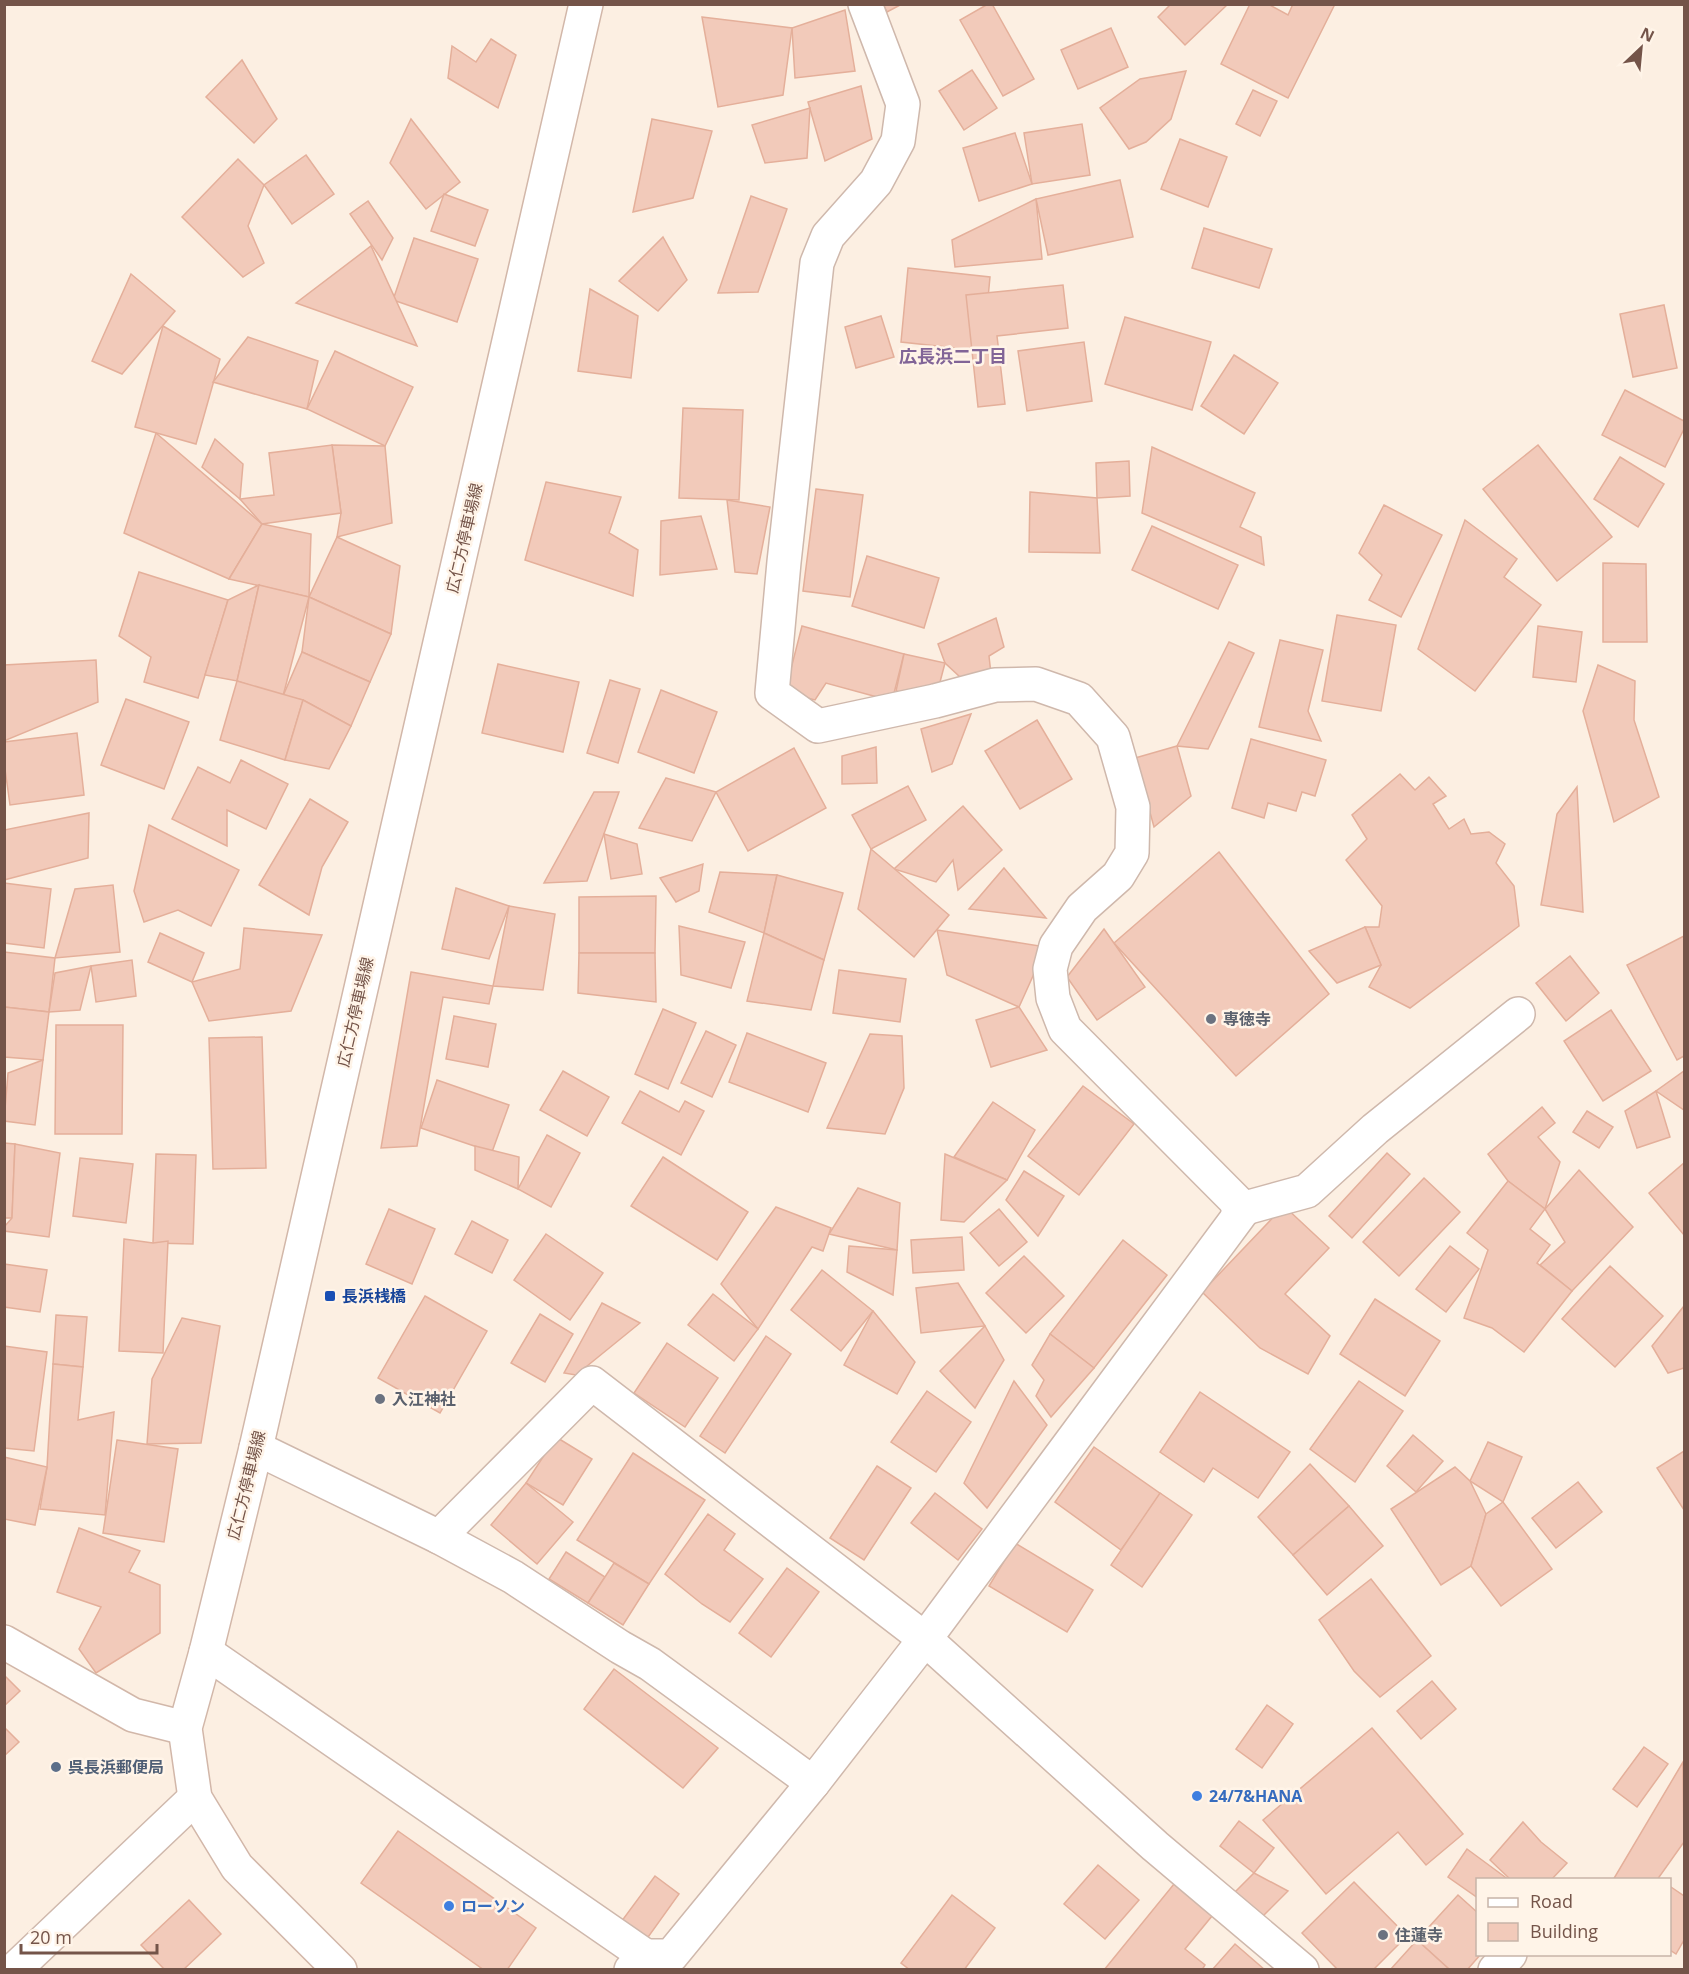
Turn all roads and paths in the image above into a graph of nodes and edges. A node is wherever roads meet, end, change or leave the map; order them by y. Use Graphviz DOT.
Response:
graph roads {
  1 [pos="586,4"];
  2 [pos="866,4"];
  3 [pos="1518,1014"];
  4 [pos="1241,1209"];
  5 [pos="256,1448"];
  6 [pos="439,1537"];
  7 [pos="925,1639"];
  8 [pos="4,1642"];
  9 [pos="206,1652"];
  10 [pos="185,1728"];
  11 [pos="813,1784"];
  12 [pos="195,1798"];
  13 [pos="1508,1956"];
  14 [pos="647,1965"];
  15 [pos="14,1970"];
  16 [pos="340,1970"];
  17 [pos="1302,1970"];
  18 [pos="1496,1970"];
  1 -- 5 [label="street, 広仁方停車場線"];
  2 -- 4 [label="street"];
  3 -- 4 [label="street"];
  4 -- 7 [label="street"];
  5 -- 6 [label="street"];
  5 -- 9 [label="street, 広仁方停車場線"];
  6 -- 7 [label="street"];
  6 -- 11 [label="street"];
  7 -- 11 [label="street"];
  7 -- 17 [label="street"];
  8 -- 10 [label="street"];
  9 -- 10 [label="street, 広仁方停車場線"];
  9 -- 14 [label="street"];
  10 -- 12 [label="street, 広仁方停車場線"];
  11 -- 14 [label="street"];
  12 -- 15 [label="street"];
  12 -- 16 [label="street, 広仁方停車場線"];
  13 -- 18 [label="street"];
}
